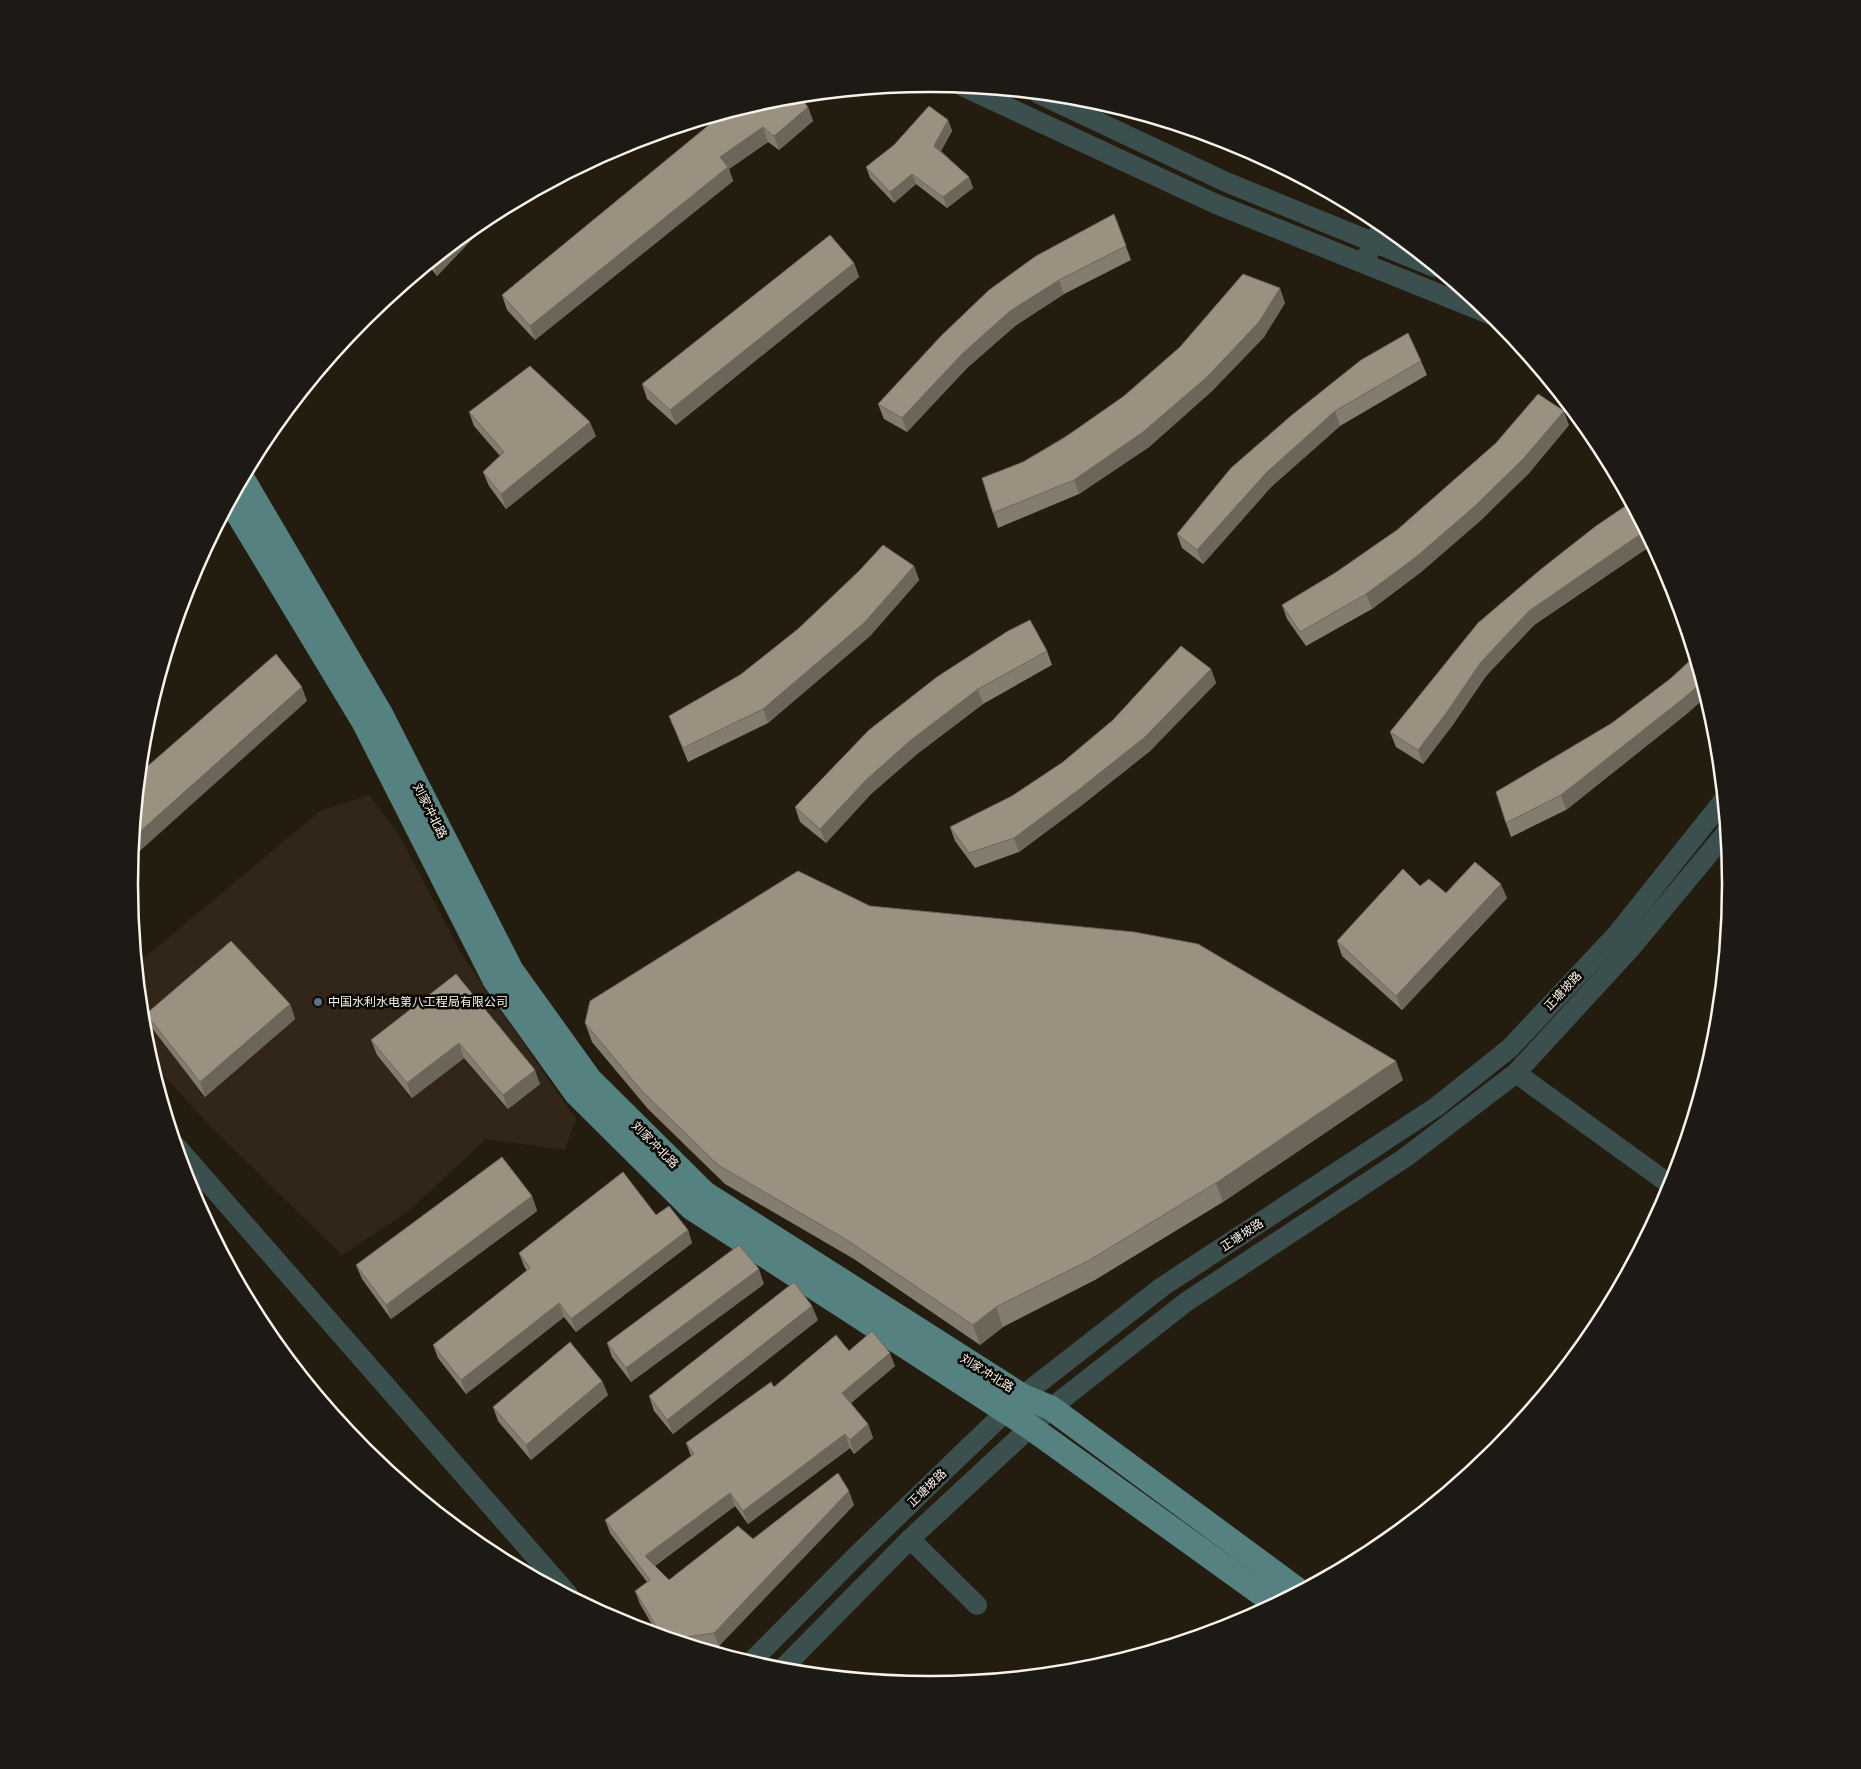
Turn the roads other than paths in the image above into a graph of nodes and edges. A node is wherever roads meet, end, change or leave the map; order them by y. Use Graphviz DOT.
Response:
graph roads {
  1 [pos="979,94"];
  2 [pos="1059,103"];
  3 [pos="1378,234"];
  4 [pos="1402,248"];
  5 [pos="1363,262"];
  6 [pos="1473,307"];
  7 [pos="246,486"];
  8 [pos="234,508"];
  9 [pos="1718,807"];
  10 [pos="1721,839"];
  11 [pos="1516,1073"];
  12 [pos="189,1161"];
  13 [pos="1665,1181"];
  14 [pos="1014,1404"];
  15 [pos="1051,1408"];
  16 [pos="1030,1426"];
  17 [pos="910,1539"];
  18 [pos="559,1583"];
  19 [pos="1294,1588"];
  20 [pos="1270,1600"];
  21 [pos="977,1605"];
  22 [pos="756,1657"];
  23 [pos="788,1663"];
  1 -- 5 [label="street"];
  2 -- 3 [label="street"];
  3 -- 4 [label="street"];
  3 -- 5 [label="street"];
  5 -- 6 [label="street"];
  7 -- 14 [label="main road, 刘家冲北路"];
  8 -- 14 [label="main road, 刘家冲北路"];
  9 -- 14 [label="street, 正塘坡路"];
  10 -- 11 [label="street, 正塘坡路"];
  11 -- 13 [label="street"];
  11 -- 15 [label="street, 正塘坡路"];
  12 -- 18 [label="street"];
  14 -- 15 [label="main road, 刘家冲北路"];
  14 -- 16 [label="main road, 刘家冲北路"];
  14 -- 22 [label="street, 正塘坡路"];
  15 -- 16 [label="street, 正塘坡路"];
  15 -- 19 [label="main road, 刘家冲北路"];
  16 -- 17 [label="street, 正塘坡路"];
  16 -- 20 [label="main road, 刘家冲北路"];
  17 -- 21 [label="street"];
  17 -- 23 [label="street, 正塘坡路"];
}
